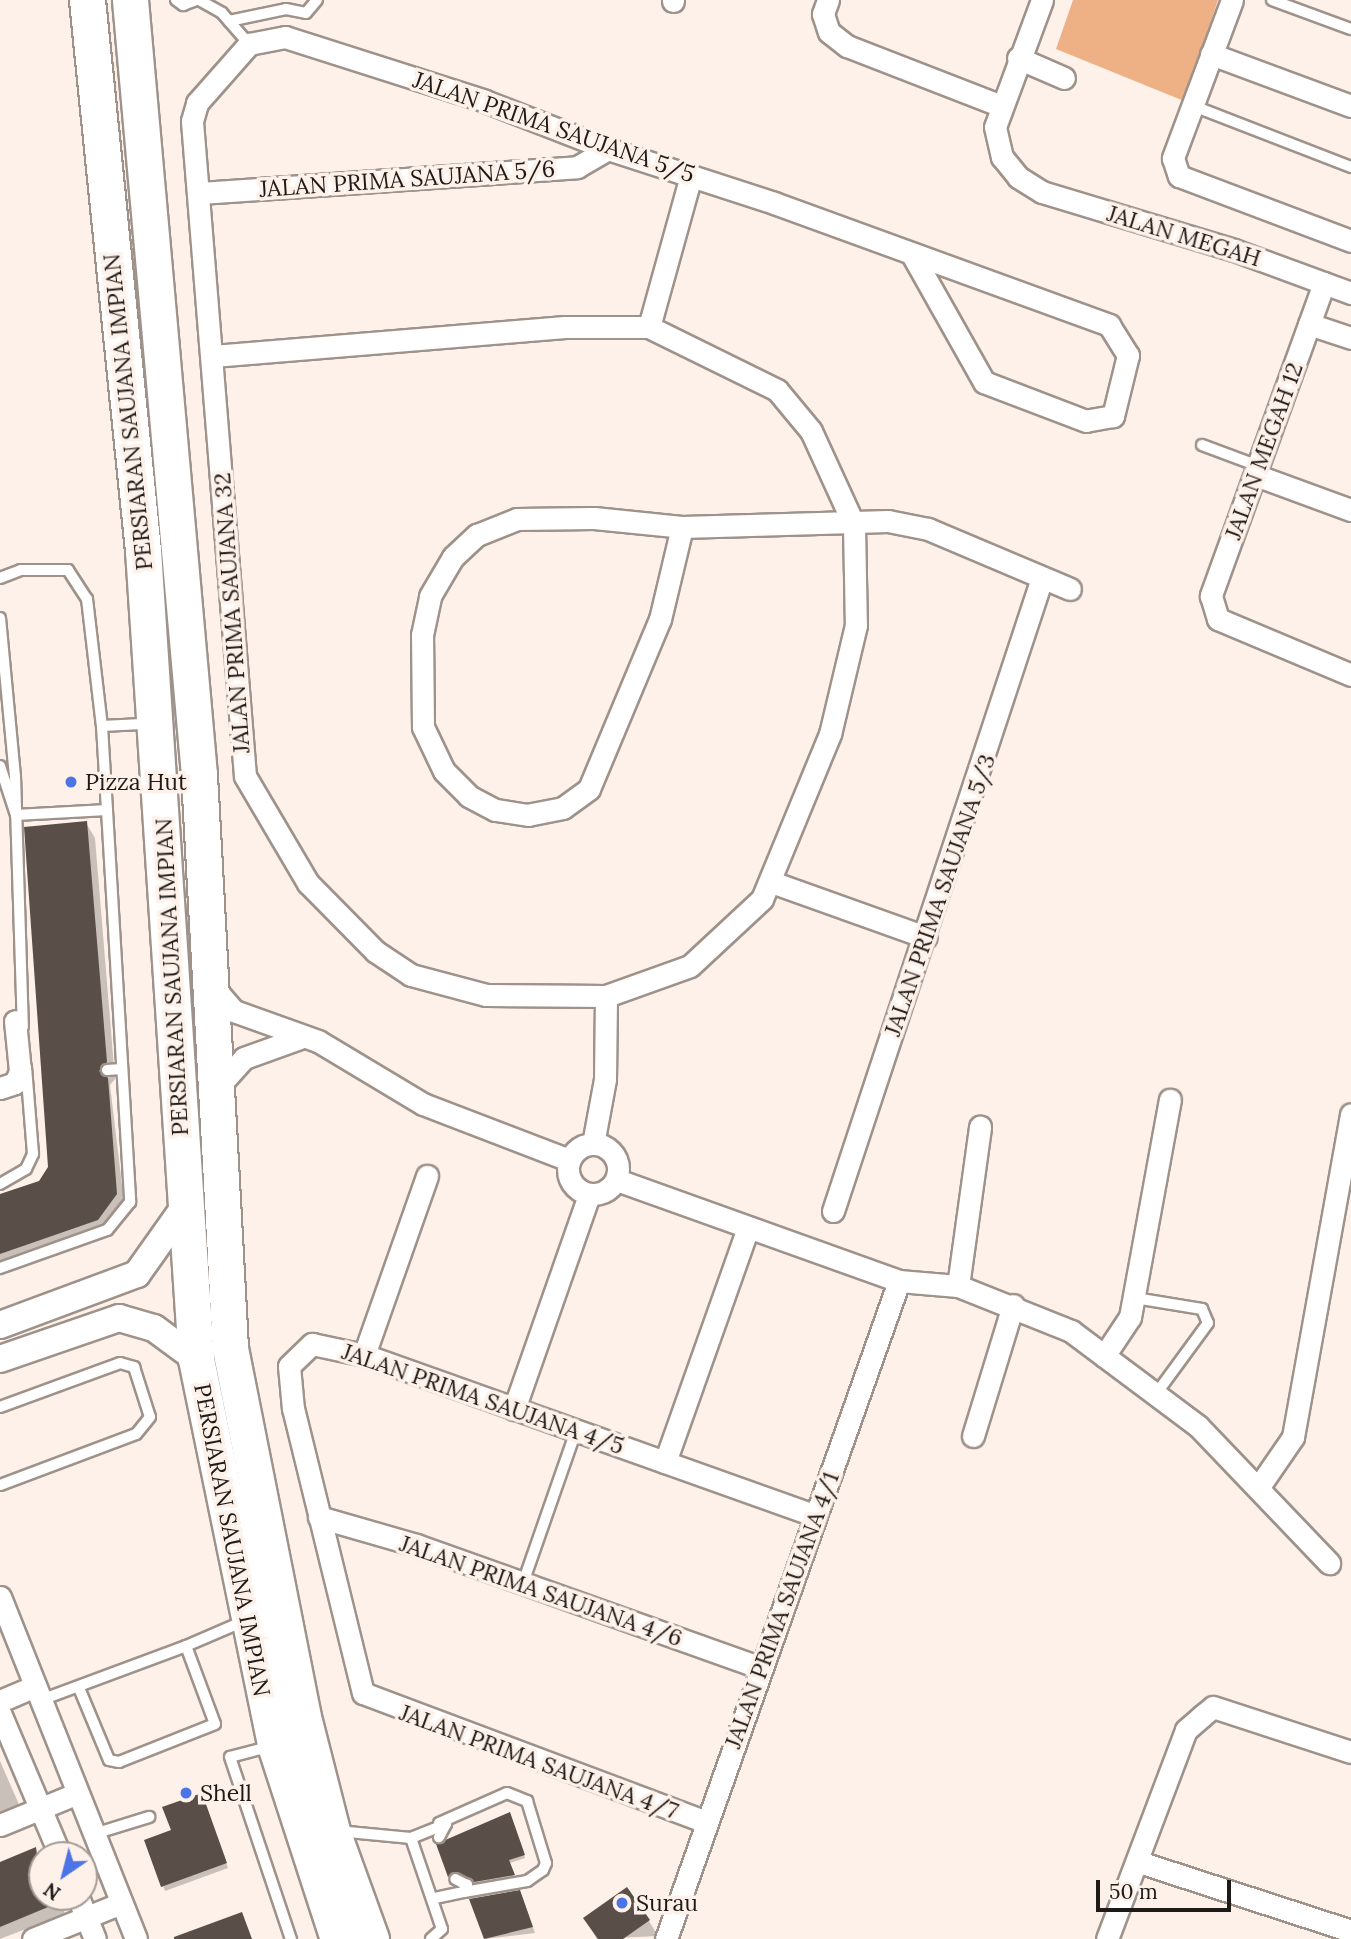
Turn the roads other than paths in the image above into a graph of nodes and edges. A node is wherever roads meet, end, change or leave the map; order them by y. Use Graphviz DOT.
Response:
graph roads {
  1 [pos="87,0"];
  2 [pos="130,0"];
  3 [pos="176,0"];
  4 [pos="197,0"];
  5 [pos="317,0"];
  6 [pos="1042,0"];
  7 [pos="1232,0"];
  8 [pos="1272,0"];
  9 [pos="825,7"];
  10 [pos="229,21"];
  11 [pos="1351,29"];
  12 [pos="250,44"];
  13 [pos="1211,54"];
  14 [pos="1018,58"];
  15 [pos="1065,78"];
  16 [pos="999,105"];
  17 [pos="1191,105"];
  18 [pos="1351,106"];
  19 [pos="608,149"];
  20 [pos="1351,167"];
  21 [pos="691,176"];
  22 [pos="200,193"];
  23 [pos="1351,241"];
  24 [pos="912,254"];
  25 [pos="1324,283"];
  26 [pos="1351,293"];
  27 [pos="1310,324"];
  28 [pos="649,327"];
  29 [pos="1351,338"];
  30 [pos="213,356"];
  31 [pos="1202,445"];
  32 [pos="1259,471"];
  33 [pos="1351,510"];
  34 [pos="854,525"];
  35 [pos="682,527"];
  36 [pos="0,578"];
  37 [pos="145,578"];
  38 [pos="1042,578"];
  39 [pos="1070,590"];
  40 [pos="0,618"];
  41 [pos="1351,675"];
  42 [pos="137,724"];
  43 [pos="102,726"];
  44 [pos="0,766"];
  45 [pos="107,810"];
  46 [pos="16,815"];
  47 [pos="166,842"];
  48 [pos="774,883"];
  49 [pos="926,937"];
  50 [pos="208,979"];
  51 [pos="606,996"];
  52 [pos="15,1021"];
  53 [pos="302,1038"];
  54 [pos="122,1069"];
  55 [pos="107,1070"];
  56 [pos="40,1077"];
  57 [pos="27,1079"];
  58 [pos="0,1088"];
  59 [pos="217,1088"];
  60 [pos="1170,1100"];
  61 [pos="1351,1114"];
  62 [pos="980,1127"];
  63 [pos="593,1144"];
  64 [pos="569,1160"];
  65 [pos="427,1176"];
  66 [pos="617,1180"];
  67 [pos="0,1184"];
  68 [pos="589,1195"];
  69 [pos="183,1209"];
  70 [pos="833,1211"];
  71 [pos="748,1227"];
  72 [pos="0,1268"];
  73 [pos="899,1280"];
  74 [pos="958,1286"];
  75 [pos="1135,1298"];
  76 [pos="1013,1305"];
  77 [pos="0,1325"];
  78 [pos="364,1355"];
  79 [pos="1104,1356"];
  80 [pos="0,1359"];
  81 [pos="196,1359"];
  82 [pos="1156,1394"];
  83 [pos="0,1407"];
  84 [pos="514,1409"];
  85 [pos="576,1431"];
  86 [pos="973,1436"];
  87 [pos="665,1462"];
  88 [pos="0,1485"];
  89 [pos="1258,1488"];
  90 [pos="815,1516"];
  91 [pos="319,1517"];
  92 [pos="1329,1563"];
  93 [pos="523,1583"];
  94 [pos="0,1597"];
  95 [pos="247,1619"];
  96 [pos="186,1646"];
  97 [pos="762,1668"];
  98 [pos="79,1688"];
  99 [pos="38,1693"];
  100 [pos="0,1701"];
  101 [pos="373,1701"];
  102 [pos="0,1713"];
  103 [pos="275,1745"];
  104 [pos="1351,1752"];
  105 [pos="78,1793"];
  106 [pos="40,1809"];
  107 [pos="149,1818"];
  108 [pos="706,1822"];
  109 [pos="439,1823"];
  110 [pos="0,1825"];
  111 [pos="332,1831"];
  112 [pos="94,1834"];
  113 [pos="439,1837"];
  114 [pos="411,1838"];
  115 [pos="54,1841"];
  116 [pos="1139,1862"];
  117 [pos="455,1879"];
  118 [pos="464,1892"];
  119 [pos="435,1898"];
  120 [pos="121,1903"];
  121 [pos="84,1911"];
  122 [pos="86,1917"];
  123 [pos="1351,1931"];
  124 [pos="443,1934"];
  125 [pos="33,1939"];
  126 [pos="96,1939"];
  127 [pos="136,1939"];
  128 [pos="290,1939"];
  129 [pos="338,1939"];
  130 [pos="371,1939"];
  131 [pos="431,1939"];
  132 [pos="666,1939"];
  133 [pos="1107,1939"];
  1 -- 37 [label="highway, PERSIARAN SAUJANA IMPIAN"];
  2 -- 50 [label="highway, PERSIARAN SAUJANA IMPIAN"];
  3 -- 4 [label="lane"];
  4 -- 10 [label="lane"];
  5 -- 10 [label="lane"];
  6 -- 14 [label="street"];
  7 -- 13 [label="street"];
  8 -- 11 [label="lane"];
  9 -- 16 [label="street"];
  10 -- 12 [label="lane"];
  12 -- 19 [label="street, JALAN PRIMA SAUJANA 5/5"];
  12 -- 22 [label="street, JALAN PRIMA SAUJANA 32"];
  13 -- 17 [label="street"];
  13 -- 18 [label="street"];
  14 -- 15 [label="street"];
  14 -- 16 [label="street"];
  16 -- 25 [label="street, JALAN MEGAH"];
  17 -- 20 [label="lane"];
  17 -- 23 [label="street"];
  19 -- 21 [label="street, JALAN PRIMA SAUJANA 5/5"];
  19 -- 22 [label="street, JALAN PRIMA SAUJANA 5/6"];
  21 -- 24 [label="street, JALAN PRIMA SAUJANA 5/5"];
  21 -- 28 [label="street"];
  22 -- 30 [label="street, JALAN PRIMA SAUJANA 32"];
  24 -- 24 [label="street, JALAN PRIMA SAUJANA 5/5"];
  25 -- 26 [label="street, JALAN MEGAH"];
  25 -- 27 [label="street, JALAN MEGAH 12"];
  27 -- 29 [label="street"];
  27 -- 32 [label="street, JALAN MEGAH 12"];
  28 -- 30 [label="street"];
  28 -- 34 [label="street"];
  30 -- 51 [label="street, JALAN PRIMA SAUJANA 32"];
  31 -- 32 [label="lane"];
  32 -- 33 [label="street"];
  32 -- 41 [label="street, JALAN MEGAH 12"];
  34 -- 35 [label="street"];
  34 -- 38 [label="street"];
  34 -- 48 [label="street, JALAN PRIMA SAUJANA 32"];
  35 -- 35 [label="street"];
  36 -- 43 [label="lane"];
  37 -- 42 [label="highway"];
  37 -- 47 [label="highway, PERSIARAN SAUJANA IMPIAN"];
  38 -- 39 [label="street"];
  38 -- 49 [label="street, JALAN PRIMA SAUJANA 5/3"];
  40 -- 46 [label="lane"];
  42 -- 43 [label="lane"];
  42 -- 47 [label="highway"];
  43 -- 45 [label="lane"];
  44 -- 46 [label="lane"];
  45 -- 46 [label="lane"];
  45 -- 54 [label="lane"];
  46 -- 57 [label="lane"];
  47 -- 69 [label="highway, PERSIARAN SAUJANA IMPIAN"];
  48 -- 49 [label="street"];
  48 -- 51 [label="street, JALAN PRIMA SAUJANA 32"];
  49 -- 70 [label="street, JALAN PRIMA SAUJANA 5/3"];
  50 -- 53 [label="street"];
  50 -- 59 [label="highway, PERSIARAN SAUJANA IMPIAN"];
  51 -- 63 [label="street"];
  52 -- 58 [label="street"];
  53 -- 59 [label="street"];
  53 -- 64 [label="street"];
  54 -- 55 [label="lane"];
  54 -- 72 [label="lane"];
  56 -- 57 [label="lane"];
  57 -- 67 [label="lane"];
  59 -- 111 [label="highway, PERSIARAN SAUJANA IMPIAN"];
  60 -- 75 [label="street"];
  61 -- 89 [label="street"];
  62 -- 74 [label="street"];
  63 -- 64 [label="street"];
  63 -- 66 [label="street"];
  64 -- 68 [label="street"];
  65 -- 78 [label="street"];
  66 -- 68 [label="street"];
  66 -- 71 [label="street"];
  68 -- 84 [label="street"];
  69 -- 77 [label="street"];
  69 -- 81 [label="highway, PERSIARAN SAUJANA IMPIAN"];
  71 -- 73 [label="street"];
  71 -- 87 [label="street"];
  73 -- 74 [label="street"];
  73 -- 90 [label="street, JALAN PRIMA SAUJANA 4/1"];
  74 -- 76 [label="street"];
  75 -- 79 [label="street"];
  75 -- 82 [label="lane"];
  76 -- 79 [label="street"];
  76 -- 86 [label="street"];
  78 -- 84 [label="street, JALAN PRIMA SAUJANA 4/5"];
  78 -- 91 [label="street, JALAN PRIMA SAUJANA 4/5"];
  79 -- 82 [label="street"];
  80 -- 81 [label="street"];
  81 -- 95 [label="highway, PERSIARAN SAUJANA IMPIAN"];
  82 -- 89 [label="street"];
  83 -- 88 [label="lane"];
  84 -- 85 [label="street, JALAN PRIMA SAUJANA 4/5"];
  85 -- 87 [label="street, JALAN PRIMA SAUJANA 4/5"];
  85 -- 93 [label="lane"];
  87 -- 90 [label="street, JALAN PRIMA SAUJANA 4/5"];
  89 -- 92 [label="street"];
  90 -- 97 [label="street, JALAN PRIMA SAUJANA 4/1"];
  91 -- 93 [label="street, JALAN PRIMA SAUJANA 4/6"];
  91 -- 101 [label="street, JALAN PRIMA SAUJANA 4/5"];
  93 -- 97 [label="street, JALAN PRIMA SAUJANA 4/6"];
  94 -- 99 [label="street"];
  95 -- 96 [label="lane"];
  95 -- 103 [label="highway, PERSIARAN SAUJANA IMPIAN"];
  96 -- 98 [label="lane"];
  96 -- 98 [label="lane"];
  97 -- 108 [label="street, JALAN PRIMA SAUJANA 4/1"];
  98 -- 99 [label="lane"];
  99 -- 100 [label="street"];
  99 -- 105 [label="street"];
  101 -- 108 [label="street, JALAN PRIMA SAUJANA 4/7"];
  102 -- 106 [label="street"];
  103 -- 128 [label="lane"];
  103 -- 129 [label="highway, PERSIARAN SAUJANA IMPIAN"];
  104 -- 116 [label="street"];
  105 -- 106 [label="street"];
  105 -- 112 [label="street"];
  106 -- 110 [label="street"];
  106 -- 115 [label="street"];
  107 -- 112 [label="lane"];
  108 -- 132 [label="street, JALAN PRIMA SAUJANA 4/1"];
  109 -- 113 [label="lane"];
  109 -- 114 [label="lane"];
  109 -- 118 [label="lane"];
  111 -- 114 [label="lane"];
  111 -- 130 [label="highway, PERSIARAN SAUJANA IMPIAN"];
  112 -- 120 [label="street"];
  114 -- 119 [label="lane"];
  116 -- 123 [label="street"];
  116 -- 133 [label="street"];
  117 -- 118 [label="lane"];
  118 -- 119 [label="lane"];
  119 -- 124 [label="lane"];
  120 -- 122 [label="street"];
  120 -- 127 [label="street"];
  121 -- 122 [label="street"];
  122 -- 125 [label="street"];
  122 -- 126 [label="street"];
  124 -- 131 [label="lane"];
}
